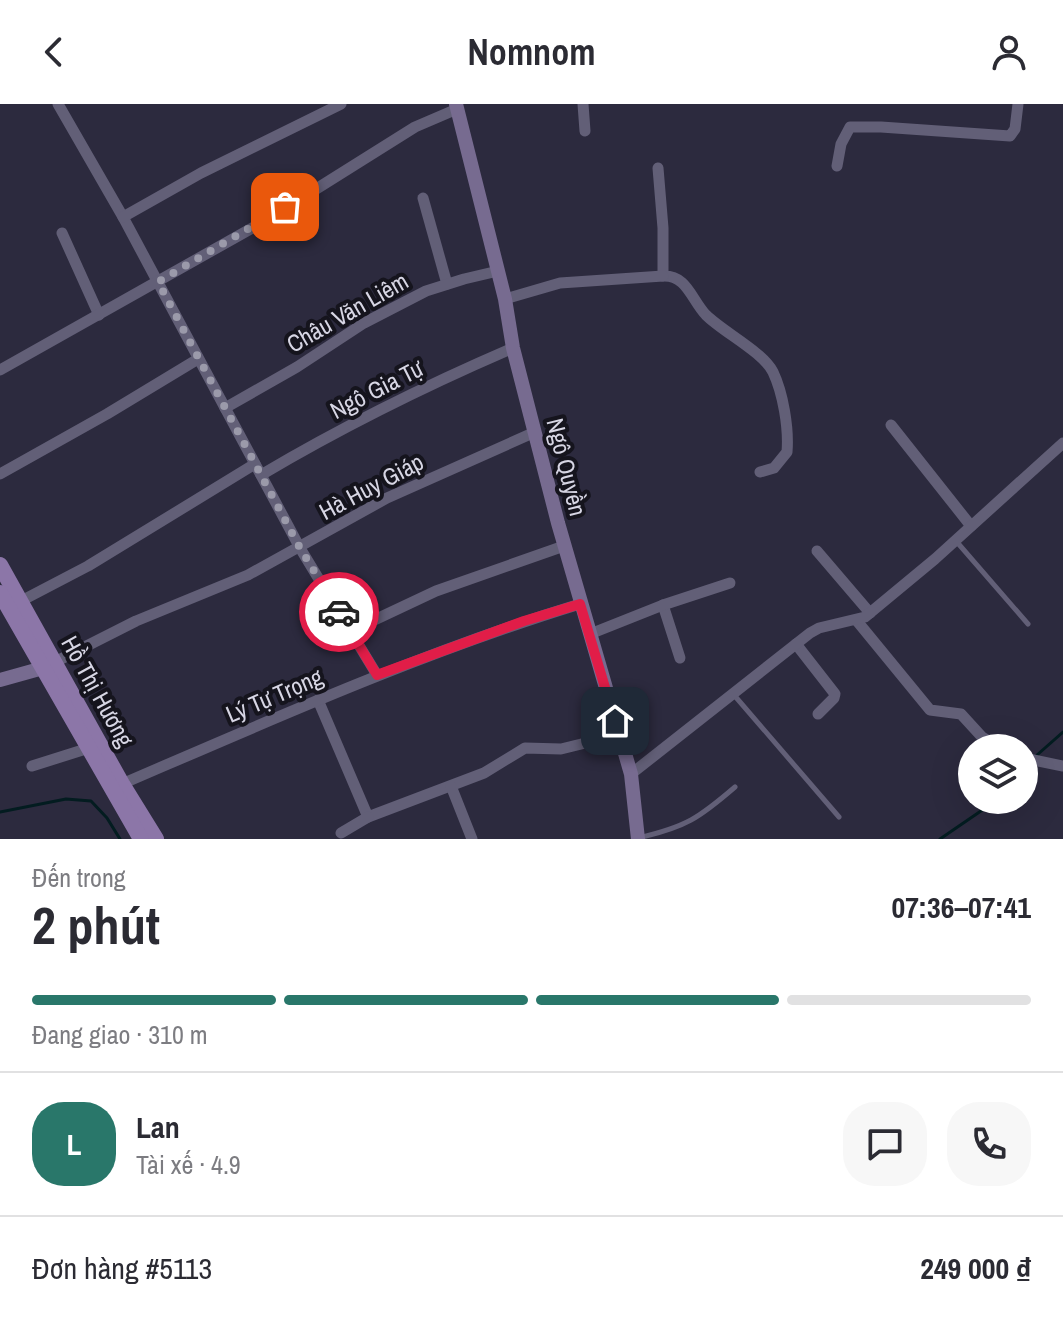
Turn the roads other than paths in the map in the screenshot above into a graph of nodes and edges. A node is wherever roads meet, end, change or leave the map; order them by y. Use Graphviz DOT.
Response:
graph roads {
  1 [pos="58,104"];
  2 [pos="341,104"];
  3 [pos="583,104"];
  4 [pos="1018,104"];
  5 [pos="456,107"];
  6 [pos="323,108"];
  7 [pos="585,131"];
  8 [pos="837,166"];
  9 [pos="658,168"];
  10 [pos="423,198"];
  11 [pos="123,217"];
  12 [pos="62,233"];
  13 [pos="498,271"];
  14 [pos="663,276"];
  15 [pos="158,282"];
  16 [pos="447,284"];
  17 [pos="505,299"];
  18 [pos="99,315"];
  19 [pos="513,348"];
  20 [pos="198,359"];
  21 [pos="0,370"];
  22 [pos="225,408"];
  23 [pos="891,425"];
  24 [pos="535,432"];
  25 [pos="1063,443"];
  26 [pos="258,469"];
  27 [pos="760,472"];
  28 [pos="0,474"];
  29 [pos="971,526"];
  30 [pos="956,541"];
  31 [pos="564,546"];
  32 [pos="300,548"];
  33 [pos="817,551"];
  34 [pos="0,565"];
  35 [pos="730,583"];
  36 [pos="0,593"];
  37 [pos="21,601"];
  38 [pos="580,604"];
  39 [pos="663,605"];
  40 [pos="870,613"];
  41 [pos="857,621"];
  42 [pos="1028,624"];
  43 [pos="351,631"];
  44 [pos="590,634"];
  45 [pos="796,644"];
  46 [pos="680,658"];
  47 [pos="49,665"];
  48 [pos="377,675"];
  49 [pos="0,680"];
  50 [pos="734,695"];
  51 [pos="318,700"];
  52 [pos="818,714"];
  53 [pos="979,734"];
  54 [pos="618,735"];
  55 [pos="89,748"];
  56 [pos="1038,761"];
  57 [pos="32,766"];
  58 [pos="1063,766"];
  59 [pos="631,774"];
  60 [pos="122,784"];
  61 [pos="451,786"];
  62 [pos="735,787"];
  63 [pos="368,817"];
  64 [pos="839,817"];
  65 [pos="341,833"];
  66 [pos="150,837"];
  67 [pos="638,838"];
  68 [pos="472,839"];
  1 -- 11 [label="street"];
  2 -- 6 [label="street"];
  3 -- 7 [label="street"];
  4 -- 8 [label="street"];
  5 -- 13 [label="street, Ngô Quyền"];
  5 -- 15 [label="street"];
  6 -- 11 [label="street"];
  9 -- 14 [label="street"];
  10 -- 16 [label="street"];
  11 -- 15 [label="street"];
  12 -- 18 [label="street"];
  13 -- 16 [label="street, Châu Văn Liêm"];
  13 -- 17 [label="street, Ngô Quyền"];
  14 -- 17 [label="street"];
  14 -- 27 [label="street"];
  15 -- 18 [label="street"];
  15 -- 20 [label="street"];
  16 -- 22 [label="street, Châu Văn Liêm"];
  17 -- 19 [label="street, Ngô Quyền"];
  18 -- 21 [label="street"];
  19 -- 24 [label="street, Ngô Quyền"];
  19 -- 26 [label="street, Ngô Gia Tự"];
  20 -- 22 [label="street"];
  20 -- 28 [label="street"];
  22 -- 26 [label="street"];
  23 -- 29 [label="street"];
  24 -- 31 [label="street, Ngô Quyền"];
  24 -- 32 [label="street, Hà Huy Giáp"];
  25 -- 29 [label="street"];
  26 -- 32 [label="street"];
  26 -- 37 [label="street, Ngô Gia Tự"];
  29 -- 30 [label="street"];
  30 -- 40 [label="street"];
  30 -- 42 [label="lane"];
  31 -- 38 [label="street, Ngô Quyền"];
  31 -- 43 [label="street"];
  32 -- 43 [label="street"];
  32 -- 47 [label="street, Hà Huy Giáp"];
  33 -- 40 [label="street"];
  34 -- 37 [label="main road, Hồ Thị Hương"];
  35 -- 39 [label="street"];
  36 -- 47 [label="main road, Hồ Thị Hương"];
  37 -- 47 [label="main road, Hồ Thị Hương"];
  38 -- 44 [label="street, Ngô Quyền"];
  38 -- 48 [label="street, Lý Tự Trọng"];
  39 -- 44 [label="street"];
  39 -- 46 [label="street"];
  40 -- 41 [label="street"];
  41 -- 45 [label="street"];
  41 -- 53 [label="street"];
  43 -- 48 [label="street"];
  44 -- 54 [label="street, Ngô Quyền"];
  45 -- 50 [label="street"];
  45 -- 52 [label="street"];
  47 -- 49 [label="street"];
  47 -- 55 [label="main road, Hồ Thị Hương"];
  47 -- 60 [label="main road, Hồ Thị Hương"];
  48 -- 51 [label="street, Lý Tự Trọng"];
  50 -- 59 [label="street"];
  50 -- 64 [label="lane"];
  51 -- 60 [label="street, Lý Tự Trọng"];
  51 -- 63 [label="street"];
  54 -- 59 [label="street, Ngô Quyền"];
  54 -- 61 [label="street"];
  55 -- 57 [label="street"];
  55 -- 66 [label="main road, Hồ Thị Hương"];
  56 -- 58 [label="street"];
  59 -- 67 [label="street, Ngô Quyền"];
  60 -- 66 [label="main road, Hồ Thị Hương"];
  61 -- 63 [label="street"];
  61 -- 68 [label="street"];
  62 -- 67 [label="lane"];
  63 -- 65 [label="street"];
}
